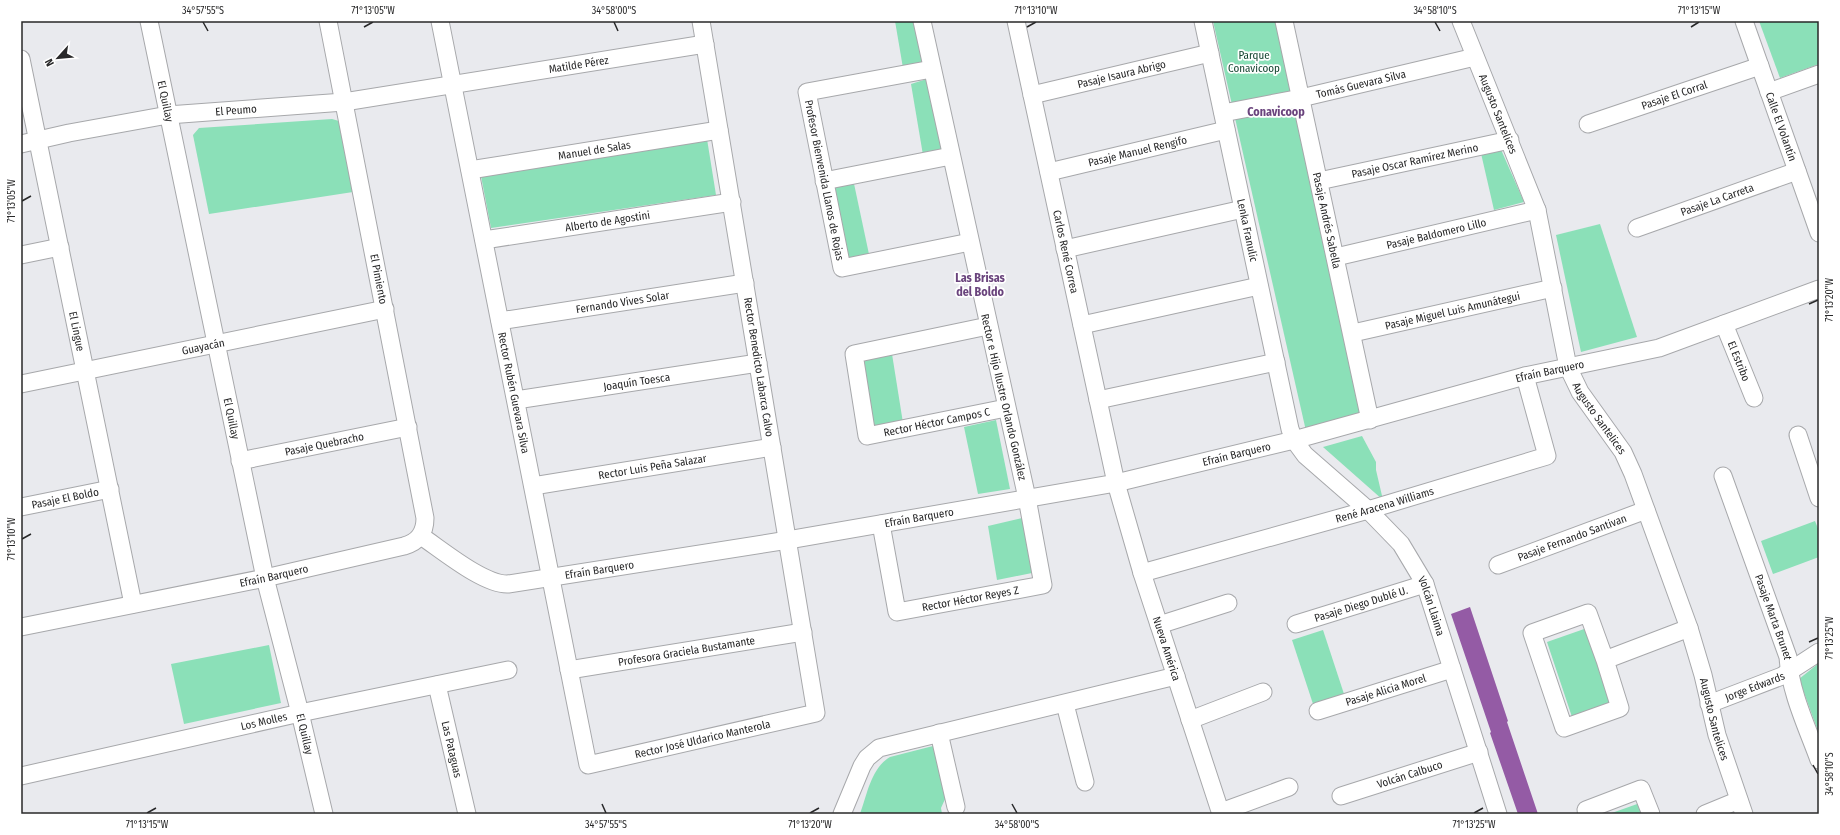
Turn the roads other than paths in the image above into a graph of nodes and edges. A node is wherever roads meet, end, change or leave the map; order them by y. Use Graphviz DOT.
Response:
graph roads {
  1 [pos="149,21"];
  2 [pos="328,21"];
  3 [pos="440,21"];
  4 [pos="701,21"];
  5 [pos="922,21"];
  6 [pos="1016,21"];
  7 [pos="1203,21"];
  8 [pos="1284,21"];
  9 [pos="1461,21"];
  10 [pos="1744,21"];
  11 [pos="705,44"];
  12 [pos="1210,53"];
  13 [pos="1475,57"];
  14 [pos="21,58"];
  15 [pos="1760,66"];
  16 [pos="932,69"];
  17 [pos="1819,74"];
  18 [pos="453,85"];
  19 [pos="1769,92"];
  20 [pos="1032,95"];
  21 [pos="1301,98"];
  22 [pos="344,102"];
  23 [pos="1223,113"];
  24 [pos="168,115"];
  25 [pos="1588,124"];
  26 [pos="720,130"];
  27 [pos="1226,130"];
  28 [pos="38,140"];
  29 [pos="1510,140"];
  30 [pos="21,144"];
  31 [pos="951,156"];
  32 [pos="470,170"];
  33 [pos="1797,171"];
  34 [pos="1049,172"];
  35 [pos="1319,180"];
  36 [pos="824,181"];
  37 [pos="732,202"];
  38 [pos="1243,209"];
  39 [pos="1537,210"];
  40 [pos="1637,228"];
  41 [pos="1819,233"];
  42 [pos="484,240"];
  43 [pos="970,242"];
  44 [pos="60,247"];
  45 [pos="1065,249"];
  46 [pos="21,255"];
  47 [pos="1336,257"];
  48 [pos="745,283"];
  49 [pos="1259,286"];
  50 [pos="1553,288"];
  51 [pos="1819,289"];
  52 [pos="385,309"];
  53 [pos="500,321"];
  54 [pos="1724,324"];
  55 [pos="1082,325"];
  56 [pos="988,326"];
  57 [pos="1353,333"];
  58 [pos="216,344"];
  59 [pos="1276,362"];
  60 [pos="758,363"];
  61 [pos="1568,367"];
  62 [pos="86,371"];
  63 [pos="1525,376"];
  64 [pos="21,384"];
  65 [pos="1754,398"];
  66 [pos="516,400"];
  67 [pos="1098,400"];
  68 [pos="1006,408"];
  69 [pos="1370,420"];
  70 [pos="408,427"];
  71 [pos="1798,435"];
  72 [pos="1294,440"];
  73 [pos="772,447"];
  74 [pos="240,461"];
  75 [pos="1722,476"];
  76 [pos="1116,483"];
  77 [pos="533,486"];
  78 [pos="110,489"];
  79 [pos="1027,498"];
  80 [pos="1819,498"];
  81 [pos="21,507"];
  82 [pos="1368,510"];
  83 [pos="1646,510"];
  84 [pos="881,524"];
  85 [pos="421,536"];
  86 [pos="788,540"];
  87 [pos="1498,565"];
  88 [pos="1142,574"];
  89 [pos="265,578"];
  90 [pos="551,578"];
  91 [pos="1425,584"];
  92 [pos="1043,585"];
  93 [pos="1228,603"];
  94 [pos="133,604"];
  95 [pos="1296,624"];
  96 [pos="1159,625"];
  97 [pos="21,627"];
  98 [pos="1689,628"];
  99 [pos="803,632"];
  100 [pos="1819,652"];
  101 [pos="1605,660"];
  102 [pos="1452,669"];
  103 [pos="508,670"];
  104 [pos="569,670"];
  105 [pos="1789,672"];
  106 [pos="1176,676"];
  107 [pos="437,685"];
  108 [pos="1263,692"];
  109 [pos="1065,704"];
  110 [pos="1709,704"];
  111 [pos="1318,711"];
  112 [pos="300,713"];
  113 [pos="816,713"];
  114 [pos="1190,720"];
  115 [pos="939,733"];
  116 [pos="1479,752"];
  117 [pos="1819,760"];
  118 [pos="588,765"];
  119 [pos="21,776"];
  120 [pos="1085,782"];
  121 [pos="1289,787"];
  122 [pos="1341,796"];
  123 [pos="956,807"];
  124 [pos="1742,807"];
  125 [pos="1221,813"];
  126 [pos="324,814"];
  127 [pos="466,814"];
  128 [pos="842,814"];
  129 [pos="1498,814"];
  130 [pos="1587,814"];
  131 [pos="1651,814"];
  132 [pos="1705,814"];
  1 -- 24 [label="street, El Quillay"];
  2 -- 22 [label="street, El Pimiento"];
  3 -- 18 [label="street, Rector Rubén Guevara Silva"];
  4 -- 11 [label="street, Rector Benedicto Labarca Calvo"];
  5 -- 16 [label="street, Rector e Hijo Ilustre Orlando González"];
  6 -- 20 [label="street, Carlos René Correa"];
  7 -- 12 [label="street, Lenka Franulic"];
  8 -- 21 [label="street, Pasaje Andrés Sabella"];
  9 -- 13 [label="street, Augusto Santelices"];
  10 -- 15 [label="street, Calle El Volantín"];
  11 -- 18 [label="street, Matilde Pérez"];
  11 -- 26 [label="street, Rector Benedicto Labarca Calvo"];
  12 -- 20 [label="street, Pasaje Isaura Abrigo"];
  12 -- 23 [label="street, Lenka Franulic"];
  13 -- 21 [label="street, Tomás Guevara Silva"];
  13 -- 29 [label="street, Augusto Santelices"];
  14 -- 28 [label="street, El Lingue"];
  15 -- 19 [label="street, Calle El Volantín"];
  15 -- 25 [label="street, Pasaje El Corral"];
  16 -- 31 [label="street, Rector e Hijo Ilustre Orlando González"];
  16 -- 36 [label="street, Profesor Bienvenida Llanos de Rojas"];
  17 -- 19 [label="street"];
  18 -- 22 [label="street, El Peumo"];
  18 -- 32 [label="street, Rector Rubén Guevara Silva"];
  19 -- 33 [label="street, Calle El Volantín"];
  20 -- 34 [label="street, Carlos René Correa"];
  21 -- 23 [label="street, Tomás Guevara Silva"];
  21 -- 35 [label="street, Pasaje Andrés Sabella"];
  22 -- 24 [label="street, El Peumo"];
  22 -- 52 [label="street, El Pimiento"];
  23 -- 27 [label="street, Lenka Franulic"];
  24 -- 28 [label="street, El Peumo"];
  24 -- 58 [label="street, El Quillay"];
  26 -- 32 [label="street, Manuel de Salas"];
  26 -- 37 [label="street, Rector Benedicto Labarca Calvo"];
  27 -- 34 [label="street, Pasaje Manuel Rengifo"];
  27 -- 38 [label="street, Lenka Franulic"];
  28 -- 30 [label="street, El Peumo"];
  28 -- 44 [label="street, El Lingue"];
  29 -- 35 [label="street, Pasaje Oscar Ramírez Merino"];
  29 -- 39 [label="street, Augusto Santelices"];
  31 -- 36 [label="street"];
  31 -- 43 [label="street, Rector e Hijo Ilustre Orlando González"];
  32 -- 42 [label="street, Rector Rubén Guevara Silva"];
  33 -- 40 [label="street, Pasaje La Carreta"];
  33 -- 41 [label="street, Calle El Volantín"];
  34 -- 45 [label="street, Carlos René Correa"];
  35 -- 47 [label="street, Pasaje Andrés Sabella"];
  36 -- 43 [label="street, Profesor Bienvenida Llanos de Rojas"];
  37 -- 42 [label="street, Alberto de Agostini"];
  37 -- 48 [label="street, Rector Benedicto Labarca Calvo"];
  38 -- 45 [label="street"];
  38 -- 49 [label="street, Lenka Franulic"];
  39 -- 47 [label="street, Pasaje Baldomero Lillo"];
  39 -- 50 [label="street, Augusto Santelices"];
  42 -- 53 [label="street, Rector Rubén Guevara Silva"];
  43 -- 56 [label="street, Rector e Hijo Ilustre Orlando González"];
  44 -- 46 [label="street"];
  44 -- 62 [label="street, El Lingue"];
  45 -- 55 [label="street, Carlos René Correa"];
  47 -- 57 [label="street, Pasaje Andrés Sabella"];
  48 -- 53 [label="street, Fernando Vives Solar"];
  48 -- 60 [label="street, Rector Benedicto Labarca Calvo"];
  49 -- 55 [label="street"];
  49 -- 59 [label="street, Lenka Franulic"];
  50 -- 57 [label="street, Pasaje Miguel Luis Amunátegui"];
  50 -- 61 [label="street, Augusto Santelices"];
  51 -- 54 [label="street, Efraín Barquero"];
  52 -- 58 [label="street, Guayacán"];
  52 -- 70 [label="street, El Pimiento"];
  53 -- 66 [label="street, Rector Rubén Guevara Silva"];
  54 -- 61 [label="street, Efraín Barquero"];
  54 -- 65 [label="street, El Estribo"];
  55 -- 67 [label="street, Carlos René Correa"];
  56 -- 68 [label="street, Rector e Hijo Ilustre Orlando González"];
  56 -- 68 [label="street, Rector Héctor Campos C"];
  57 -- 69 [label="street, Pasaje Andrés Sabella"];
  58 -- 62 [label="street, Guayacán"];
  58 -- 74 [label="street, El Quillay"];
  59 -- 67 [label="street"];
  59 -- 72 [label="street, Lenka Franulic"];
  60 -- 66 [label="street, Joaquín Toesca"];
  60 -- 73 [label="street, Rector Benedicto Labarca Calvo"];
  61 -- 63 [label="street, Efraín Barquero"];
  61 -- 83 [label="street, Augusto Santelices"];
  62 -- 64 [label="street, Guayacán"];
  62 -- 78 [label="street, El Lingue"];
  63 -- 69 [label="street, Efraín Barquero"];
  63 -- 82 [label="street, René Aracena Williams"];
  66 -- 77 [label="street, Rector Rubén Guevara Silva"];
  67 -- 76 [label="street, Carlos René Correa"];
  68 -- 79 [label="street, Rector e Hijo Ilustre Orlando González"];
  69 -- 72 [label="street, Efraín Barquero"];
  70 -- 74 [label="street, Pasaje Quebracho"];
  70 -- 85 [label="street, El Pimiento"];
  71 -- 80 [label="street"];
  72 -- 76 [label="street, Efraín Barquero"];
  72 -- 82 [label="street, Volcán Llaima"];
  73 -- 77 [label="street, Rector Luis Peña Salazar"];
  73 -- 86 [label="street, Rector Benedicto Labarca Calvo"];
  74 -- 89 [label="street, El Quillay"];
  75 -- 105 [label="street, Pasaje Marta Brunet"];
  76 -- 79 [label="street, Efraín Barquero"];
  76 -- 88 [label="street, Nueva América"];
  77 -- 90 [label="street, Rector Rubén Guevara Silva"];
  78 -- 81 [label="street, Pasaje El Boldo"];
  78 -- 94 [label="street, El Lingue"];
  79 -- 84 [label="street, Efraín Barquero"];
  79 -- 92 [label="street, Rector e Hijo Ilustre Orlando González"];
  82 -- 88 [label="street, René Aracena Williams"];
  82 -- 91 [label="street, Volcán Llaima"];
  83 -- 87 [label="street, Pasaje Fernando Santivan"];
  83 -- 98 [label="street, Augusto Santelices"];
  84 -- 86 [label="street, Efraín Barquero"];
  84 -- 92 [label="street, Rector Héctor Reyes Z"];
  85 -- 89 [label="street, Efraín Barquero"];
  85 -- 90 [label="street, Efraín Barquero"];
  86 -- 90 [label="street, Efraín Barquero"];
  86 -- 99 [label="street, Rector Benedicto Labarca Calvo"];
  88 -- 96 [label="street, Nueva América"];
  89 -- 94 [label="street, Efraín Barquero"];
  89 -- 112 [label="street, El Quillay"];
  90 -- 104 [label="street, Rector Rubén Guevara Silva"];
  91 -- 95 [label="street, Pasaje Diego Dublé U."];
  91 -- 102 [label="street, Volcán Llaima"];
  93 -- 96 [label="street"];
  94 -- 97 [label="street, Efraín Barquero"];
  96 -- 106 [label="street, Nueva América"];
  98 -- 101 [label="street"];
  98 -- 110 [label="street, Augusto Santelices"];
  99 -- 104 [label="street, Profesora Graciela Bustamante"];
  99 -- 113 [label="street, Rector Benedicto Labarca Calvo"];
  100 -- 105 [label="street, Jorge Edwards"];
  101 -- 101 [label="street"];
  102 -- 111 [label="street, Pasaje Alicia Morel"];
  102 -- 116 [label="street, Volcán Llaima"];
  103 -- 107 [label="street, Los Molles"];
  104 -- 118 [label="street, Rector Rubén Guevara Silva"];
  105 -- 110 [label="street, Jorge Edwards"];
  105 -- 117 [label="street, Pasaje Marta Brunet"];
  106 -- 109 [label="street"];
  106 -- 114 [label="street, Nueva América"];
  107 -- 112 [label="street, Los Molles"];
  107 -- 127 [label="street, Las Pataguas"];
  108 -- 114 [label="street"];
  109 -- 115 [label="street"];
  109 -- 120 [label="street"];
  110 -- 124 [label="street, Augusto Santelices"];
  112 -- 119 [label="street, Los Molles"];
  112 -- 126 [label="street, El Quillay"];
  113 -- 118 [label="street, Rector José Uldarico Manterola"];
  114 -- 125 [label="street, Nueva América"];
  115 -- 123 [label="street"];
  115 -- 128 [label="street"];
  116 -- 122 [label="street, Volcán Calbuco"];
  116 -- 129 [label="street, Volcán Llaima"];
  121 -- 125 [label="street"];
  124 -- 132 [label="street"];
  130 -- 131 [label="street"];
}
